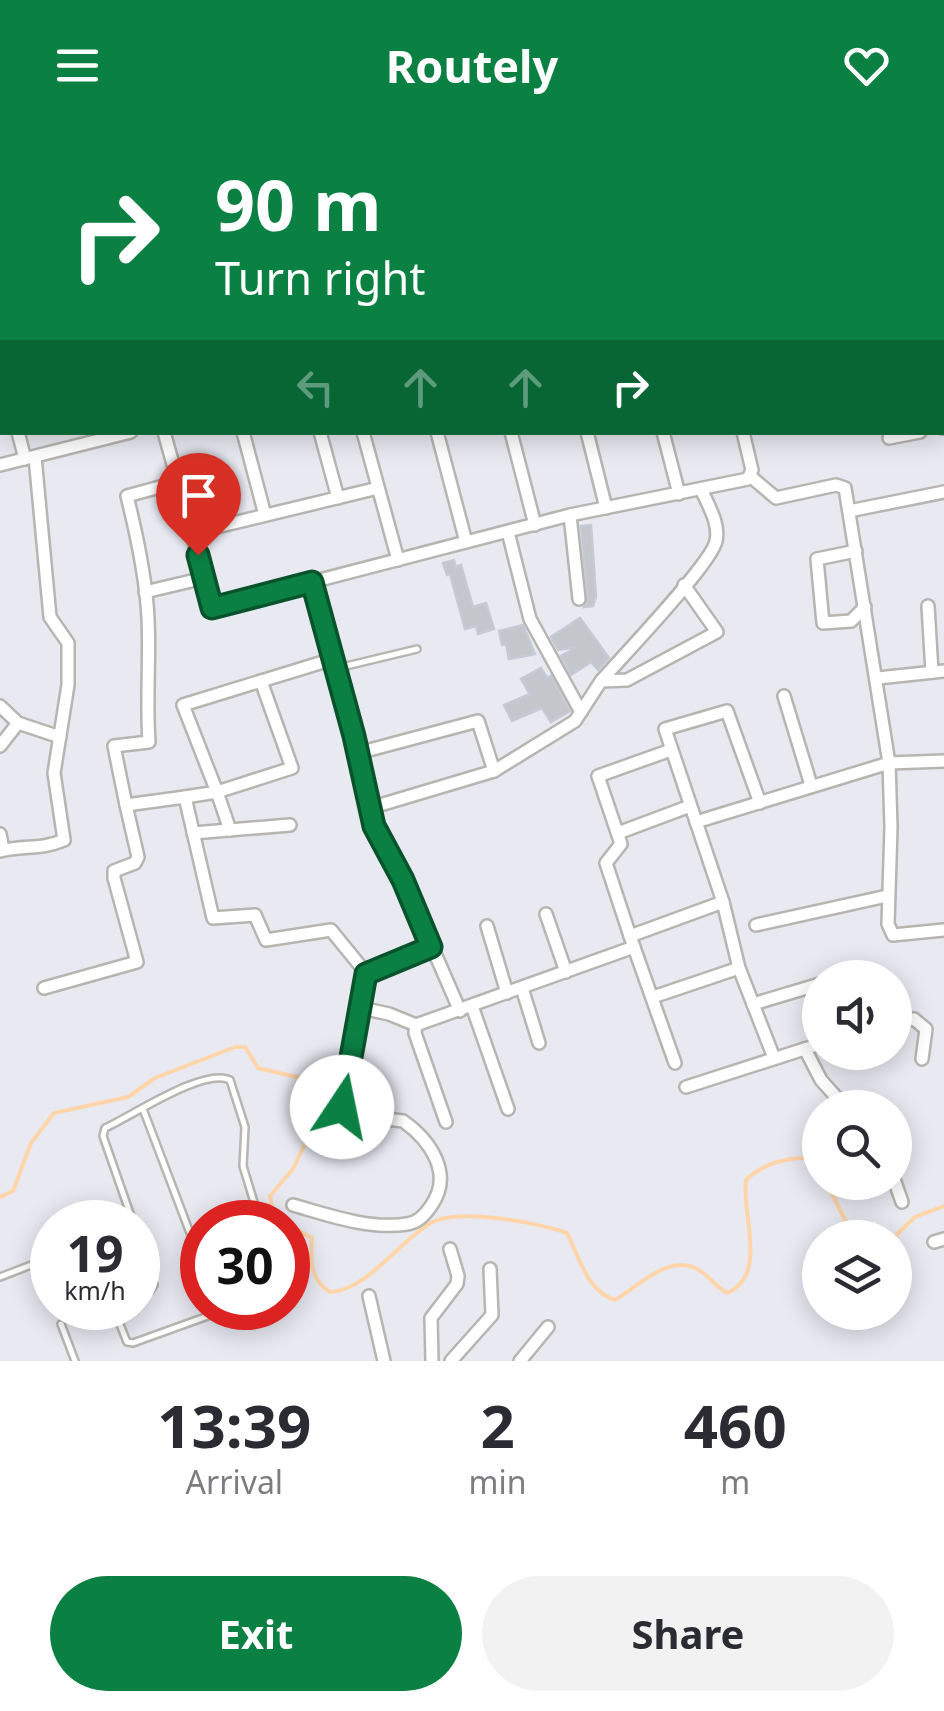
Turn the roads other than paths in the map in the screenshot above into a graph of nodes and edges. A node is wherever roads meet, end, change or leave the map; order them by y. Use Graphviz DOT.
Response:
graph roads {
  1 [pos="19,435"];
  2 [pos="119,435"];
  3 [pos="165,435"];
  4 [pos="244,435"];
  5 [pos="321,435"];
  6 [pos="364,435"];
  7 [pos="439,435"];
  8 [pos="512,435"];
  9 [pos="588,435"];
  10 [pos="665,435"];
  11 [pos="744,435"];
  12 [pos="904,435"];
  13 [pos="889,438"];
  14 [pos="30,458"];
  15 [pos="0,465"];
  16 [pos="750,476"];
  17 [pos="178,482"];
  18 [pos="378,488"];
  19 [pos="702,489"];
  20 [pos="944,492"];
  21 [pos="679,494"];
  22 [pos="338,498"];
  23 [pos="606,508"];
  24 [pos="849,511"];
  25 [pos="265,515"];
  26 [pos="570,515"];
  27 [pos="535,524"];
  28 [pos="508,532"];
  29 [pos="192,533"];
  30 [pos="466,542"];
  31 [pos="856,551"];
  32 [pos="398,560"];
  33 [pos="204,578"];
  34 [pos="312,582"];
  35 [pos="684,585"];
  36 [pos="145,592"];
  37 [pos="580,598"];
  38 [pos="865,606"];
  39 [pos="928,606"];
  40 [pos="417,648"];
  41 [pos="334,664"];
  42 [pos="938,672"];
  43 [pos="878,678"];
  44 [pos="600,681"];
  45 [pos="261,682"];
  46 [pos="784,696"];
  47 [pos="0,706"];
  48 [pos="581,712"];
  49 [pos="18,724"];
  50 [pos="60,737"];
  51 [pos="0,746"];
  52 [pos="671,750"];
  53 [pos="358,753"];
  54 [pos="944,760"];
  55 [pos="888,763"];
  56 [pos="494,772"];
  57 [pos="811,785"];
  58 [pos="217,792"];
  59 [pos="185,796"];
  60 [pos="760,803"];
  61 [pos="126,805"];
  62 [pos="690,806"];
  63 [pos="370,808"];
  64 [pos="696,822"];
  65 [pos="290,825"];
  66 [pos="230,830"];
  67 [pos="193,833"];
  68 [pos="618,833"];
  69 [pos="0,834"];
  70 [pos="2,851"];
  71 [pos="887,896"];
  72 [pos="723,902"];
  73 [pos="546,914"];
  74 [pos="487,926"];
  75 [pos="756,926"];
  76 [pos="944,930"];
  77 [pos="632,942"];
  78 [pos="431,947"];
  79 [pos="739,968"];
  80 [pos="566,972"];
  81 [pos="366,974"];
  82 [pos="44,988"];
  83 [pos="522,988"];
  84 [pos="802,989"];
  85 [pos="507,993"];
  86 [pos="654,997"];
  87 [pos="753,1004"];
  88 [pos="361,1008"];
  89 [pos="466,1008"];
  90 [pos="912,1019"];
  91 [pos="416,1025"];
  92 [pos="539,1042"];
  93 [pos="802,1050"];
  94 [pos="774,1058"];
  95 [pos="922,1059"];
  96 [pos="675,1063"];
  97 [pos="686,1087"];
  98 [pos="508,1108"];
  99 [pos="143,1110"];
  100 [pos="446,1122"];
  101 [pos="126,1200"];
  102 [pos="253,1200"];
  103 [pos="180,1207"];
  104 [pos="310,1210"];
  105 [pos="450,1249"];
  106 [pos="30,1265"];
  107 [pos="490,1269"];
  108 [pos="0,1277"];
  109 [pos="369,1296"];
  110 [pos="180,1326"];
  111 [pos="548,1327"];
  112 [pos="62,1330"];
  113 [pos="122,1330"];
  114 [pos="75,1361"];
  115 [pos="384,1361"];
  116 [pos="432,1361"];
  117 [pos="451,1361"];
  118 [pos="520,1361"];
  1 -- 14 [label="street"];
  2 -- 14 [label="street"];
  3 -- 17 [label="street"];
  4 -- 25 [label="street"];
  5 -- 22 [label="street"];
  6 -- 18 [label="street"];
  7 -- 30 [label="street"];
  8 -- 27 [label="street"];
  9 -- 23 [label="street"];
  10 -- 21 [label="street"];
  11 -- 16 [label="street"];
  12 -- 13 [label="street"];
  14 -- 15 [label="street"];
  14 -- 50 [label="street"];
  16 -- 19 [label="street"];
  16 -- 24 [label="street"];
  17 -- 29 [label="street"];
  17 -- 36 [label="street"];
  18 -- 22 [label="street"];
  18 -- 32 [label="street"];
  19 -- 21 [label="street"];
  19 -- 35 [label="street"];
  20 -- 24 [label="street"];
  21 -- 23 [label="street"];
  22 -- 25 [label="street"];
  23 -- 26 [label="street"];
  24 -- 31 [label="street"];
  25 -- 29 [label="street"];
  26 -- 27 [label="street"];
  26 -- 37 [label="street"];
  27 -- 28 [label="street"];
  28 -- 30 [label="street"];
  28 -- 48 [label="street"];
  29 -- 33 [label="street"];
  30 -- 32 [label="street"];
  31 -- 38 [label="street"];
  31 -- 38 [label="street"];
  32 -- 34 [label="street"];
  33 -- 34 [label="street"];
  33 -- 36 [label="street"];
  34 -- 41 [label="street"];
  35 -- 44 [label="street"];
  35 -- 44 [label="street"];
  36 -- 61 [label="street"];
  38 -- 43 [label="street"];
  39 -- 42 [label="street"];
  40 -- 41 [label="lane"];
  41 -- 45 [label="street"];
  41 -- 53 [label="street"];
  42 -- 43 [label="street"];
  43 -- 55 [label="street"];
  44 -- 48 [label="street"];
  45 -- 58 [label="street"];
  45 -- 58 [label="street"];
  46 -- 57 [label="street"];
  47 -- 49 [label="street"];
  48 -- 56 [label="street"];
  49 -- 50 [label="street"];
  49 -- 51 [label="street"];
  50 -- 70 [label="street"];
  52 -- 60 [label="street"];
  52 -- 62 [label="street"];
  52 -- 68 [label="street"];
  53 -- 56 [label="street"];
  53 -- 63 [label="street"];
  54 -- 55 [label="street"];
  55 -- 57 [label="street"];
  55 -- 71 [label="street"];
  56 -- 63 [label="street"];
  57 -- 60 [label="street"];
  58 -- 59 [label="street"];
  58 -- 66 [label="street"];
  59 -- 61 [label="street"];
  59 -- 67 [label="street"];
  60 -- 64 [label="street"];
  61 -- 82 [label="street"];
  62 -- 64 [label="street"];
  62 -- 68 [label="street"];
  63 -- 78 [label="street"];
  64 -- 72 [label="street"];
  65 -- 66 [label="street"];
  66 -- 67 [label="street"];
  67 -- 81 [label="street"];
  68 -- 77 [label="street"];
  69 -- 70 [label="street"];
  71 -- 75 [label="street"];
  71 -- 76 [label="street"];
  72 -- 77 [label="street"];
  72 -- 79 [label="street"];
  73 -- 80 [label="street"];
  74 -- 85 [label="street"];
  77 -- 80 [label="street"];
  77 -- 86 [label="street"];
  78 -- 81 [label="street"];
  78 -- 89 [label="street"];
  79 -- 86 [label="street"];
  79 -- 87 [label="street"];
  80 -- 83 [label="street"];
  81 -- 88 [label="street"];
  83 -- 85 [label="street"];
  83 -- 92 [label="street"];
  84 -- 87 [label="street"];
  85 -- 89 [label="street"];
  86 -- 96 [label="street"];
  87 -- 94 [label="street"];
  88 -- 91 [label="street"];
  88 -- 104 [label="street"];
  89 -- 91 [label="street"];
  89 -- 98 [label="street"];
  90 -- 95 [label="street"];
  91 -- 100 [label="street"];
  93 -- 94 [label="street"];
  94 -- 97 [label="street"];
  99 -- 101 [label="lane"];
  99 -- 102 [label="lane"];
  99 -- 103 [label="lane"];
  105 -- 116 [label="street"];
  106 -- 108 [label="lane"];
  107 -- 117 [label="street"];
  109 -- 115 [label="street"];
  110 -- 113 [label="lane"];
  111 -- 118 [label="street"];
  112 -- 114 [label="lane"];
}
